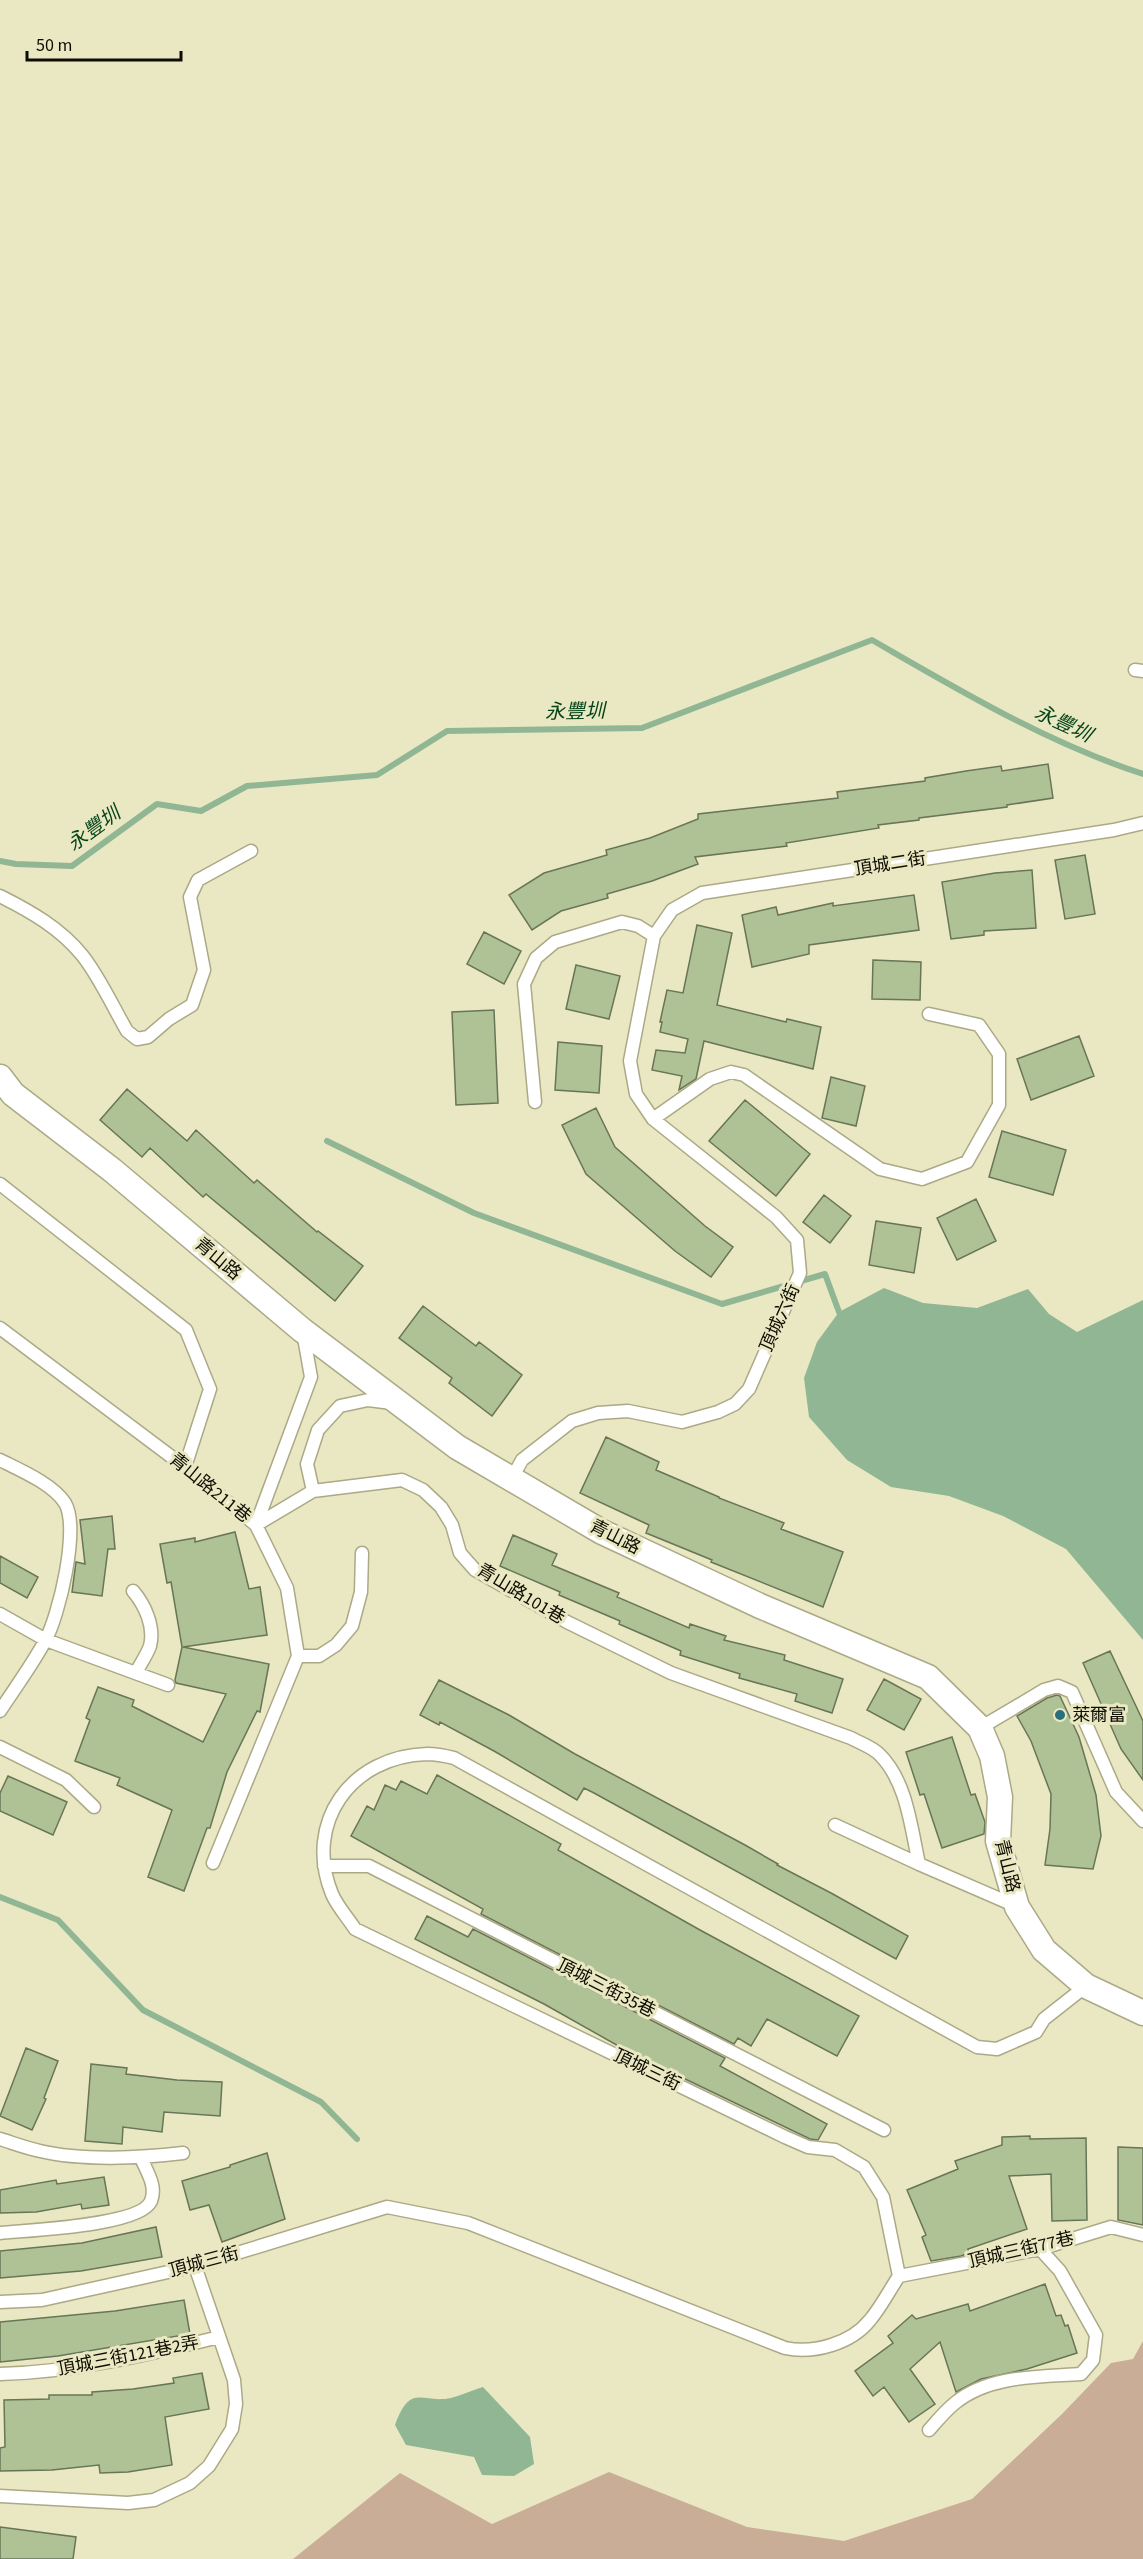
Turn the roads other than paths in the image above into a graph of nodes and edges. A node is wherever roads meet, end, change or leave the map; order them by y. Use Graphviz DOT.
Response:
graph roads {
  1 [pos="1143,823"];
  2 [pos="251,851"];
  3 [pos="0,896"];
  4 [pos="654,936"];
  5 [pos="929,1014"];
  6 [pos="0,1077"];
  7 [pos="535,1102"];
  8 [pos="653,1119"];
  9 [pos="0,1184"];
  10 [pos="0,1328"];
  11 [pos="302,1330"];
  12 [pos="399,1404"];
  13 [pos="0,1460"];
  14 [pos="185,1467"];
  15 [pos="511,1480"];
  16 [pos="314,1491"];
  17 [pos="256,1525"];
  18 [pos="362,1553"];
  19 [pos="133,1591"];
  20 [pos="0,1614"];
  21 [pos="46,1640"];
  22 [pos="298,1656"];
  23 [pos="136,1673"];
  24 [pos="168,1685"];
  25 [pos="0,1711"];
  26 [pos="980,1728"];
  27 [pos="0,1747"];
  28 [pos="94,1807"];
  29 [pos="1143,1821"];
  30 [pos="835,1825"];
  31 [pos="213,1863"];
  32 [pos="919,1864"];
  33 [pos="324,1866"];
  34 [pos="1017,1907"];
  35 [pos="1086,1986"];
  36 [pos="1143,2013"];
  37 [pos="884,2130"];
  38 [pos="0,2139"];
  39 [pos="183,2153"];
  40 [pos="141,2158"];
  41 [pos="0,2233"];
  42 [pos="1143,2235"];
  43 [pos="1040,2248"];
  44 [pos="195,2266"];
  45 [pos="898,2276"];
  46 [pos="0,2302"];
  47 [pos="219,2337"];
  48 [pos="0,2374"];
  49 [pos="929,2430"];
  50 [pos="0,2496"];
  1 -- 4 [label="lane, 頂城二街"];
  2 -- 3 [label="lane"];
  4 -- 7 [label="lane"];
  4 -- 8 [label="lane, 頂城六街"];
  5 -- 8 [label="lane"];
  6 -- 11 [label="street, 青山路"];
  8 -- 15 [label="lane, 頂城六街"];
  9 -- 14 [label="lane"];
  10 -- 14 [label="lane, 青山路211巷"];
  11 -- 12 [label="street, 青山路"];
  11 -- 17 [label="lane, 青山路211巷"];
  12 -- 15 [label="street, 青山路"];
  12 -- 16 [label="lane"];
  13 -- 21 [label="lane"];
  14 -- 17 [label="lane, 青山路211巷"];
  15 -- 26 [label="street, 青山路"];
  16 -- 17 [label="lane, 青山路101巷"];
  16 -- 32 [label="lane, 青山路101巷"];
  17 -- 22 [label="lane"];
  18 -- 22 [label="lane"];
  19 -- 23 [label="lane"];
  20 -- 21 [label="lane"];
  21 -- 23 [label="lane"];
  21 -- 25 [label="lane"];
  22 -- 31 [label="lane"];
  23 -- 24 [label="lane"];
  26 -- 29 [label="lane"];
  26 -- 34 [label="street, 青山路"];
  27 -- 28 [label="lane"];
  30 -- 32 [label="lane"];
  32 -- 34 [label="lane"];
  33 -- 35 [label="lane, 頂城三街"];
  33 -- 37 [label="lane, 頂城三街35巷"];
  33 -- 45 [label="lane, 頂城三街"];
  34 -- 35 [label="street, 青山路"];
  35 -- 36 [label="street, 青山路"];
  38 -- 40 [label="lane"];
  39 -- 40 [label="lane"];
  40 -- 41 [label="lane"];
  42 -- 43 [label="lane, 頂城三街77巷"];
  43 -- 45 [label="lane, 頂城三街77巷"];
  43 -- 49 [label="lane"];
  44 -- 45 [label="lane, 頂城三街"];
  44 -- 46 [label="lane, 頂城三街"];
  44 -- 47 [label="lane"];
  47 -- 48 [label="lane, 頂城三街121巷2弄"];
  47 -- 50 [label="lane"];
}
